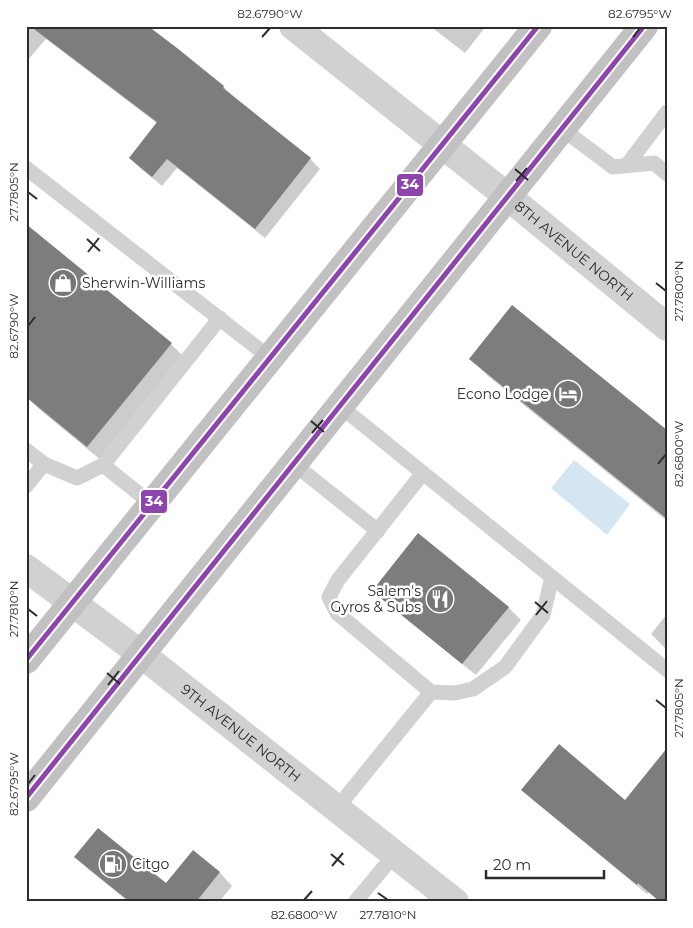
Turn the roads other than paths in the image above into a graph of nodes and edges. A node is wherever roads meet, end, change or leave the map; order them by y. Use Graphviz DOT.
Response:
graph roads {
  1 [pos="293,26"];
  2 [pos="538,26"];
  3 [pos="644,26"];
  4 [pos="667,112"];
  5 [pos="561,128"];
  6 [pos="442,145"];
  7 [pos="627,165"];
  8 [pos="26,168"];
  9 [pos="667,174"];
  10 [pos="507,196"];
  11 [pos="220,318"];
  12 [pos="667,327"];
  13 [pos="270,358"];
  14 [pos="340,406"];
  15 [pos="26,450"];
  16 [pos="44,464"];
  17 [pos="294,464"];
  18 [pos="103,465"];
  19 [pos="424,473"];
  20 [pos="26,486"];
  21 [pos="152,504"];
  22 [pos="378,531"];
  23 [pos="26,568"];
  24 [pos="552,577"];
  25 [pos="72,603"];
  26 [pos="141,654"];
  27 [pos="26,660"];
  28 [pos="667,670"];
  29 [pos="431,692"];
  30 [pos="26,798"];
  31 [pos="337,808"];
  32 [pos="395,854"];
  33 [pos="355,902"];
  34 [pos="455,902"];
  1 -- 6 [label="street, 8TH AVENUE NORTH"];
  2 -- 6 [label="highway"];
  3 -- 5 [label="highway"];
  4 -- 7 [label="lane"];
  5 -- 7 [label="lane"];
  5 -- 10 [label="highway"];
  6 -- 10 [label="street, 8TH AVENUE NORTH"];
  6 -- 13 [label="highway"];
  7 -- 9 [label="lane"];
  8 -- 11 [label="lane"];
  10 -- 12 [label="street, 8TH AVENUE NORTH"];
  10 -- 14 [label="highway"];
  11 -- 13 [label="lane"];
  11 -- 18 [label="lane"];
  13 -- 21 [label="highway"];
  14 -- 17 [label="highway"];
  14 -- 19 [label="lane"];
  15 -- 16 [label="lane"];
  16 -- 18 [label="lane"];
  16 -- 20 [label="lane"];
  17 -- 22 [label="lane"];
  17 -- 26 [label="highway"];
  18 -- 21 [label="lane"];
  19 -- 22 [label="lane"];
  19 -- 24 [label="lane"];
  21 -- 25 [label="highway"];
  22 -- 29 [label="lane"];
  23 -- 25 [label="street, 9TH AVENUE NORTH"];
  24 -- 28 [label="lane"];
  24 -- 29 [label="lane"];
  25 -- 26 [label="street, 9TH AVENUE NORTH"];
  25 -- 27 [label="highway"];
  26 -- 30 [label="highway"];
  26 -- 31 [label="street, 9TH AVENUE NORTH"];
  29 -- 31 [label="lane"];
  31 -- 32 [label="street, 9TH AVENUE NORTH"];
  32 -- 33 [label="lane"];
  32 -- 34 [label="street, 9TH AVENUE NORTH"];
}
